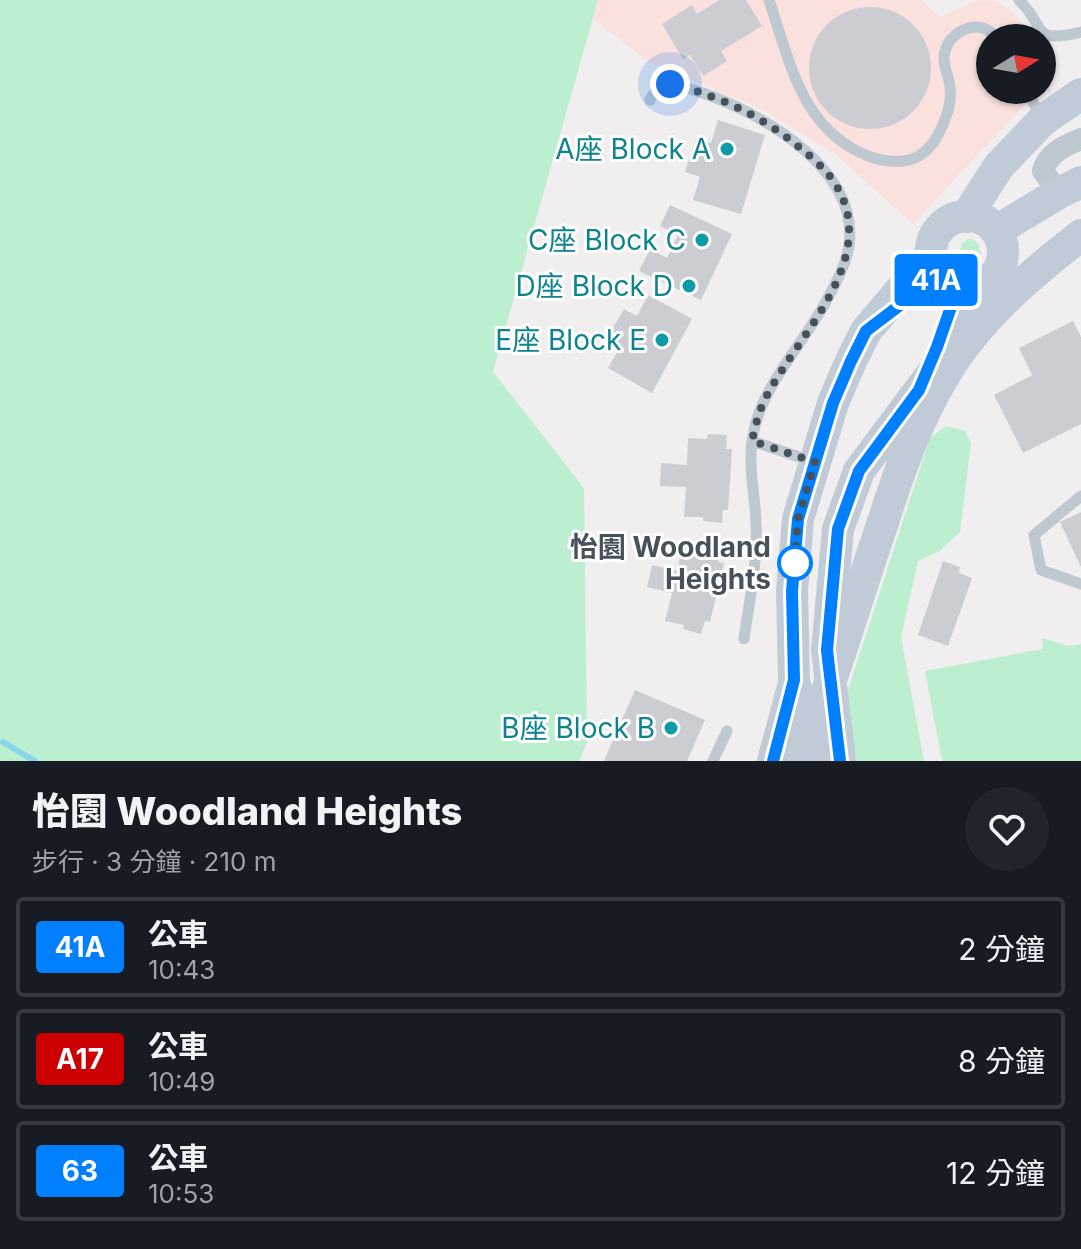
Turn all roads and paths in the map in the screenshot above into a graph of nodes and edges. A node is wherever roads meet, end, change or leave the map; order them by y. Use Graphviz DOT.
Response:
graph roads {
  1 [pos="769,0"];
  2 [pos="1019,0"];
  3 [pos="976,28"];
  4 [pos="1081,32"];
  5 [pos="1081,94"];
  6 [pos="650,100"];
  7 [pos="1034,104"];
  8 [pos="1043,120"];
  9 [pos="1081,139"];
  10 [pos="1074,189"];
  11 [pos="1030,210"];
  12 [pos="982,223"];
  13 [pos="1081,235"];
  14 [pos="963,274"];
  15 [pos="752,441"];
  16 [pos="815,462"];
  17 [pos="1081,496"];
  18 [pos="1081,584"];
  19 [pos="744,639"];
  20 [pos="794,680"];
  21 [pos="727,731"];
  22 [pos="713,761"];
  23 [pos="773,761"];
  24 [pos="800,761"];
  25 [pos="808,761"];
  26 [pos="840,761"];
  1 -- 3 [label="lane"];
  2 -- 4 [label="lane"];
  5 -- 8 [label="main road"];
  6 -- 15 [label="lane"];
  7 -- 8 [label="lane"];
  8 -- 12 [label="main road"];
  9 -- 10 [label="street"];
  10 -- 11 [label="main road"];
  11 -- 12 [label="main road"];
  11 -- 14 [label="main road"];
  12 -- 14 [label="main road"];
  12 -- 14 [label="main road"];
  13 -- 24 [label="main road, bridge"];
  14 -- 16 [label="main road"];
  14 -- 26 [label="main road"];
  15 -- 16 [label="lane"];
  15 -- 19 [label="lane"];
  16 -- 20 [label="main road"];
  17 -- 18 [label="lane"];
  20 -- 23 [label="main road"];
  20 -- 25 [label="main road"];
  21 -- 22 [label="lane"];
}
